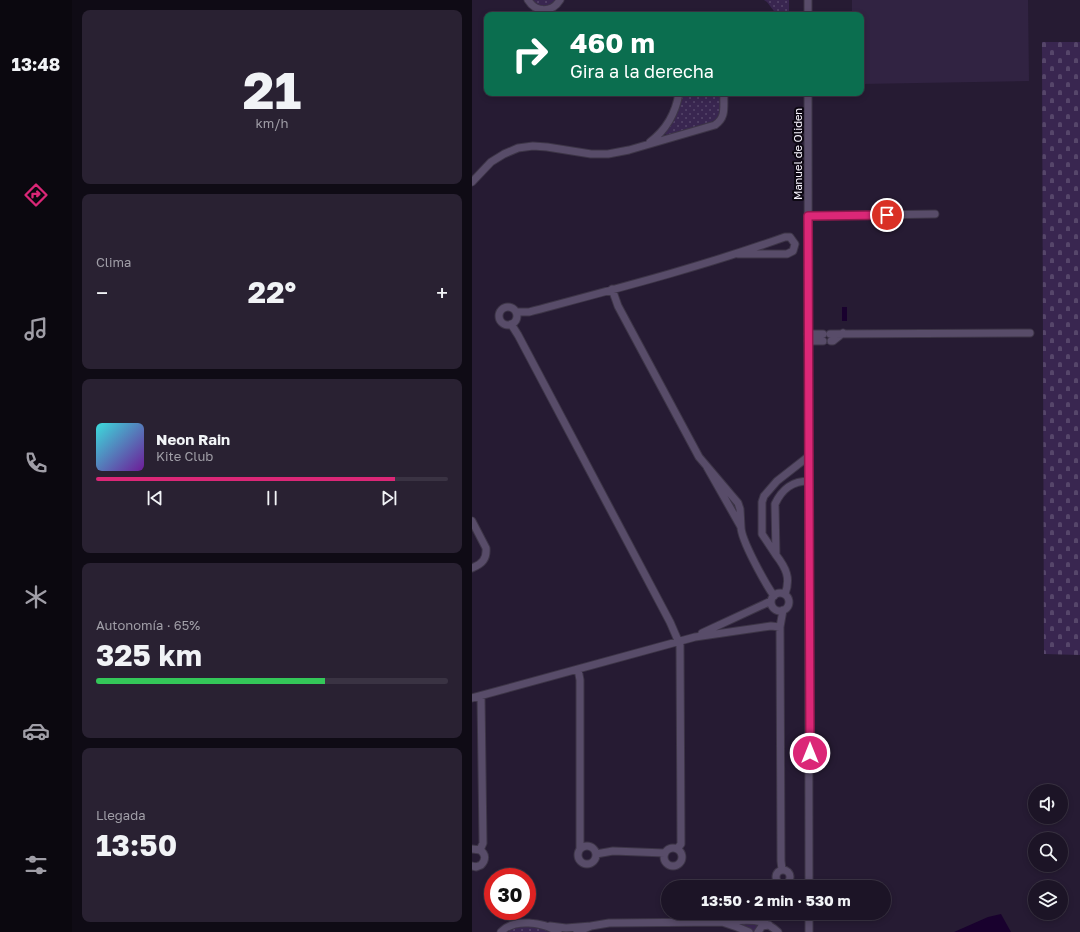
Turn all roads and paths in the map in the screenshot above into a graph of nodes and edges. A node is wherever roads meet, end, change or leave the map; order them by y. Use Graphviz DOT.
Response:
graph roads {
  1 [pos="528,0"];
  2 [pos="560,0"];
  3 [pos="808,0"];
  4 [pos="808,12"];
  5 [pos="678,96"];
  6 [pos="724,96"];
  7 [pos="808,96"];
  8 [pos="646,144"];
  9 [pos="472,182"];
  10 [pos="935,214"];
  11 [pos="808,216"];
  12 [pos="738,254"];
  13 [pos="612,289"];
  14 [pos="516,312"];
  15 [pos="511,324"];
  16 [pos="1030,333"];
  17 [pos="808,337"];
  18 [pos="808,456"];
  19 [pos="809,481"];
  20 [pos="472,521"];
  21 [pos="776,555"];
  22 [pos="472,568"];
  23 [pos="785,594"];
  24 [pos="773,599"];
  25 [pos="783,610"];
  26 [pos="780,627"];
  27 [pos="695,637"];
  28 [pos="679,641"];
  29 [pos="578,669"];
  30 [pos="481,696"];
  31 [pos="472,698"];
  32 [pos="472,849"];
  33 [pos="580,849"];
  34 [pos="678,849"];
  35 [pos="480,850"];
  36 [pos="665,853"];
  37 [pos="596,854"];
  38 [pos="472,866"];
  39 [pos="782,870"];
  40 [pos="809,880"];
  41 [pos="809,920"];
  42 [pos="722,922"];
  43 [pos="545,925"];
  44 [pos="769,925"];
  45 [pos="591,926"];
  46 [pos="501,932"];
  47 [pos="558,932"];
  48 [pos="577,932"];
  49 [pos="749,932"];
  50 [pos="758,932"];
  51 [pos="778,932"];
  52 [pos="809,932"];
  1 -- 2 [label="street"];
  3 -- 4 [label="street"];
  5 -- 8 [label="street"];
  6 -- 8 [label="street"];
  7 -- 11 [label="street, Manuel de Oliden"];
  8 -- 9 [label="street"];
  10 -- 11 [label="street"];
  11 -- 17 [label="street, Manuel de Oliden"];
  12 -- 12 [label="street"];
  12 -- 13 [label="street"];
  13 -- 14 [label="street"];
  13 -- 24 [label="street"];
  14 -- 15 [label="street"];
  14 -- 15 [label="street"];
  15 -- 28 [label="street"];
  16 -- 17 [label="street"];
  17 -- 18 [label="street, Manuel de Oliden"];
  18 -- 19 [label="street, Manuel de Oliden"];
  18 -- 21 [label="street"];
  19 -- 21 [label="street"];
  19 -- 40 [label="street, Manuel de Oliden"];
  20 -- 22 [label="street"];
  21 -- 23 [label="street"];
  23 -- 24 [label="street"];
  23 -- 25 [label="street"];
  24 -- 25 [label="street"];
  24 -- 27 [label="street"];
  25 -- 26 [label="street"];
  26 -- 27 [label="street"];
  26 -- 39 [label="street"];
  27 -- 28 [label="street"];
  28 -- 29 [label="street"];
  28 -- 34 [label="street"];
  29 -- 30 [label="street"];
  29 -- 33 [label="street"];
  30 -- 31 [label="street"];
  30 -- 35 [label="street"];
  32 -- 35 [label="street"];
  33 -- 37 [label="street"];
  33 -- 37 [label="street"];
  34 -- 36 [label="street"];
  34 -- 36 [label="street"];
  35 -- 38 [label="street"];
  36 -- 37 [label="street"];
  41 -- 52 [label="street"];
  42 -- 44 [label="street"];
  42 -- 45 [label="street"];
  42 -- 49 [label="street"];
  43 -- 45 [label="street"];
  43 -- 46 [label="street"];
  43 -- 47 [label="street"];
  44 -- 50 [label="street"];
  44 -- 51 [label="street"];
  45 -- 48 [label="street"];
}
